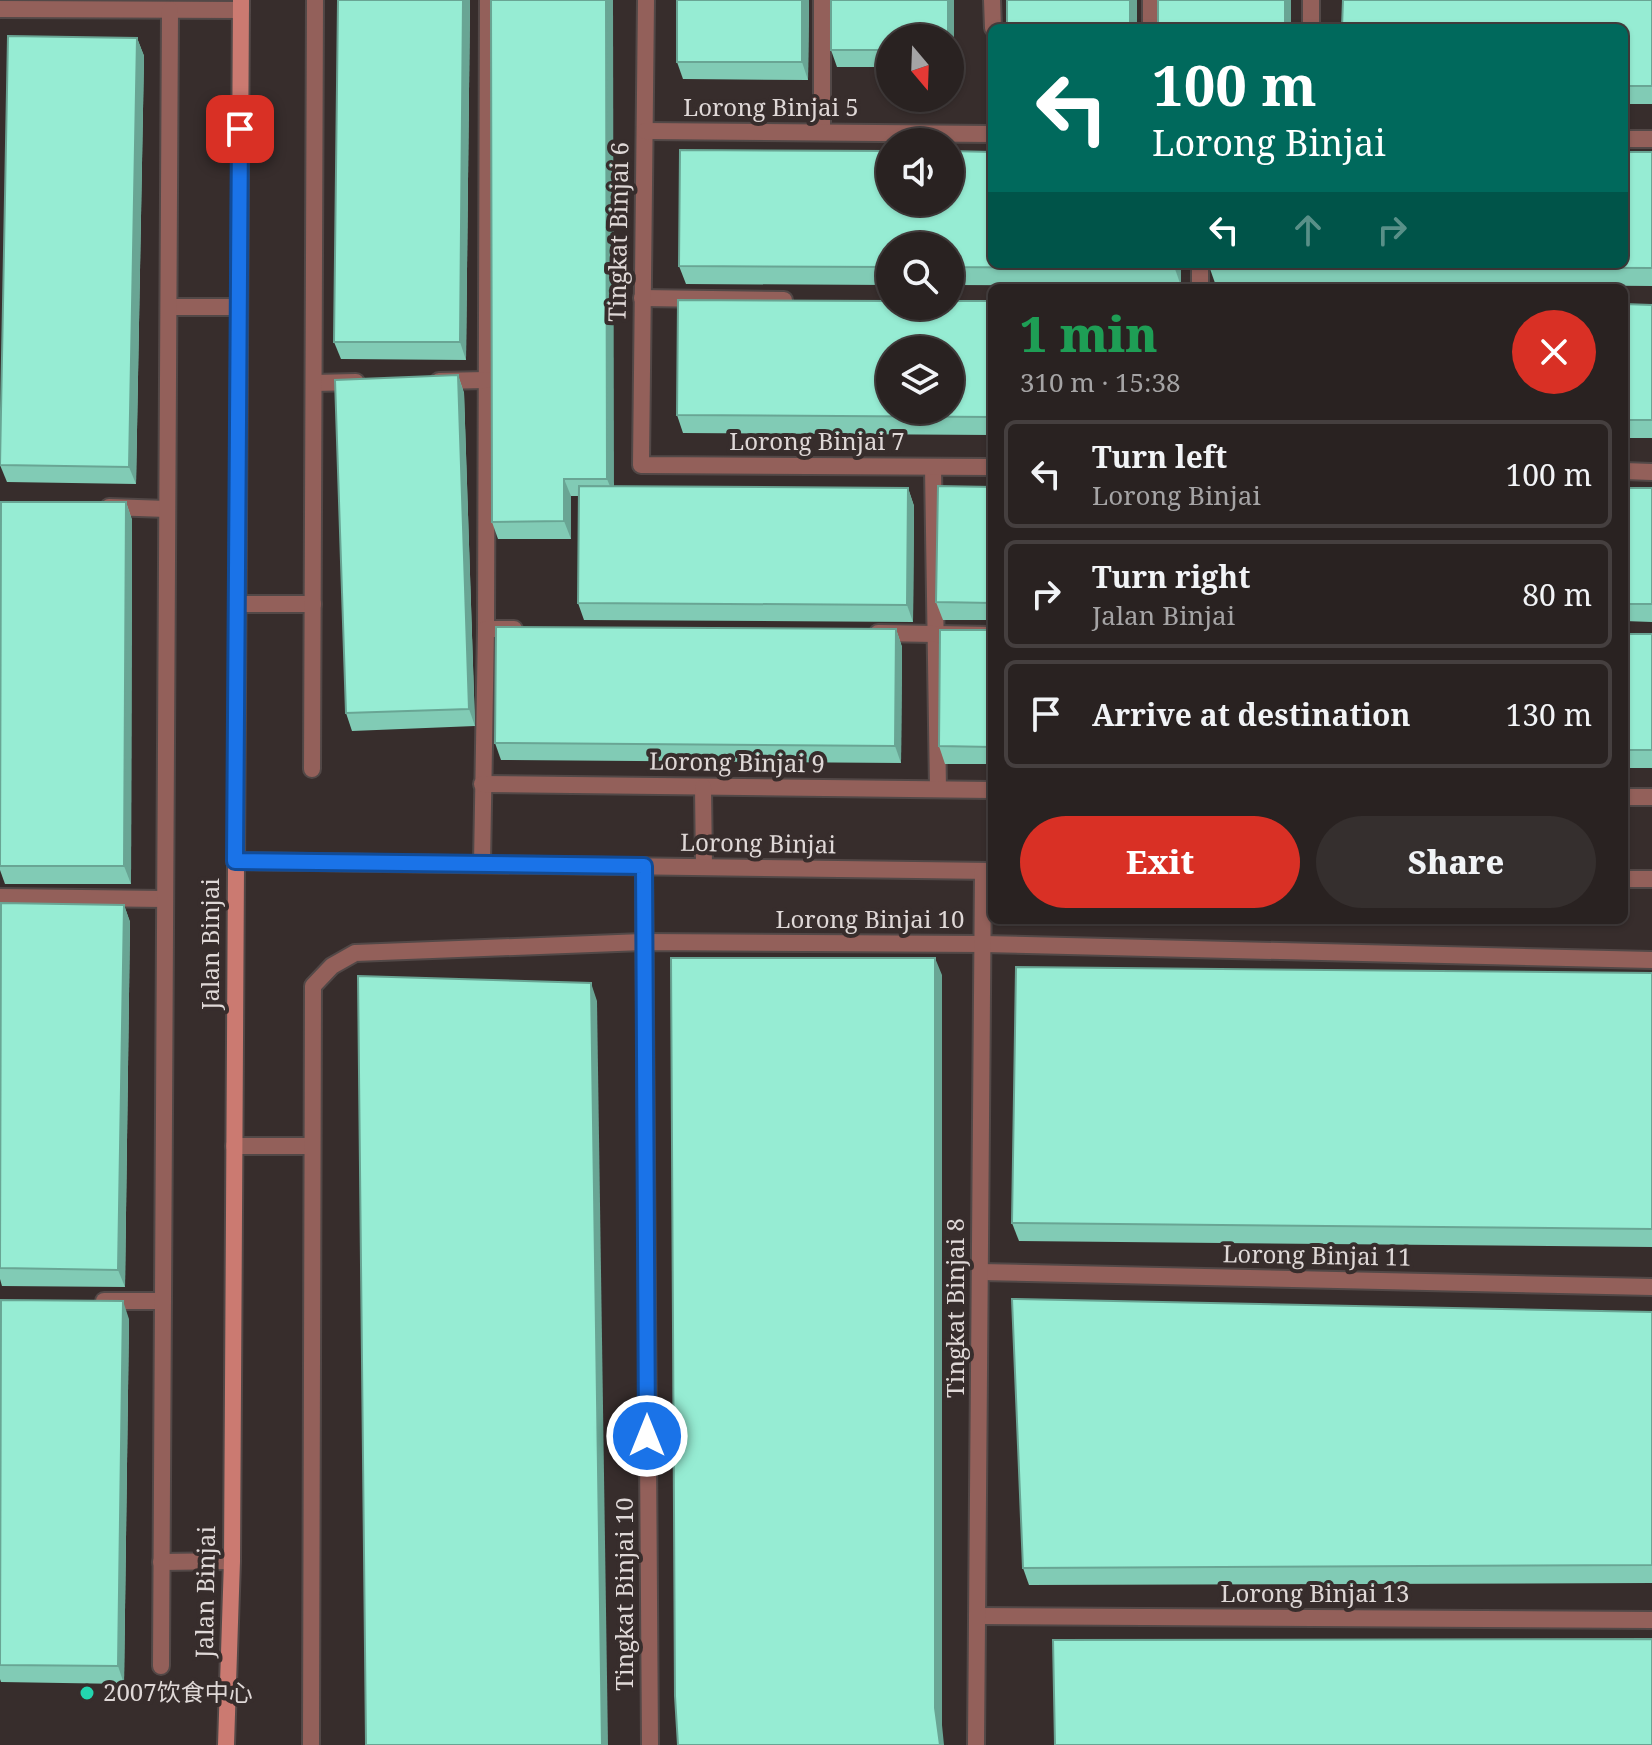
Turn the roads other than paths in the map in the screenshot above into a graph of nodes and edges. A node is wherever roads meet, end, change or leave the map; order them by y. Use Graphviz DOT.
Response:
graph roads {
  1 [pos="315,0"];
  2 [pos="488,0"];
  3 [pos="646,0"];
  4 [pos="822,0"];
  5 [pos="992,0"];
  6 [pos="1151,0"];
  7 [pos="1311,0"];
  8 [pos="0,5"];
  9 [pos="241,5"];
  10 [pos="170,10"];
  11 [pos="993,24"];
  12 [pos="1151,24"];
  13 [pos="1311,24"];
  14 [pos="645,131"];
  15 [pos="822,132"];
  16 [pos="988,134"];
  17 [pos="1628,139"];
  18 [pos="1652,139"];
  19 [pos="642,298"];
  20 [pos="797,301"];
  21 [pos="169,307"];
  22 [pos="239,307"];
  23 [pos="486,380"];
  24 [pos="424,381"];
  25 [pos="376,382"];
  26 [pos="314,383"];
  27 [pos="641,465"];
  28 [pos="933,467"];
  29 [pos="988,467"];
  30 [pos="1628,471"];
  31 [pos="1652,472"];
  32 [pos="91,506"];
  33 [pos="167,509"];
  34 [pos="237,604"];
  35 [pos="313,604"];
  36 [pos="535,628"];
  37 [pos="486,629"];
  38 [pos="858,633"];
  39 [pos="935,634"];
  40 [pos="988,635"];
  41 [pos="312,769"];
  42 [pos="482,784"];
  43 [pos="703,787"];
  44 [pos="938,789"];
  45 [pos="988,790"];
  46 [pos="1628,797"];
  47 [pos="1652,797"];
  48 [pos="235,861"];
  49 [pos="482,864"];
  50 [pos="644,866"];
  51 [pos="704,867"];
  52 [pos="988,871"];
  53 [pos="1628,879"];
  54 [pos="1652,879"];
  55 [pos="0,897"];
  56 [pos="165,899"];
  57 [pos="643,942"];
  58 [pos="983,944"];
  59 [pos="1652,960"];
  60 [pos="234,1146"];
  61 [pos="312,1146"];
  62 [pos="980,1272"];
  63 [pos="1652,1287"];
  64 [pos="89,1301"];
  65 [pos="163,1301"];
  66 [pos="232,1561"];
  67 [pos="161,1562"];
  68 [pos="977,1616"];
  69 [pos="1652,1620"];
  70 [pos="161,1666"];
  71 [pos="226,1745"];
  72 [pos="311,1745"];
  73 [pos="650,1745"];
  74 [pos="976,1745"];
  1 -- 26 [label="street"];
  2 -- 23 [label="street"];
  3 -- 14 [label="street, Tingkat Binjai 6"];
  4 -- 15 [label="street"];
  5 -- 11 [label="street"];
  6 -- 12 [label="street"];
  7 -- 13 [label="street"];
  8 -- 10 [label="street"];
  9 -- 10 [label="street"];
  9 -- 22 [label="street, Jalan Binjai"];
  10 -- 21 [label="street"];
  14 -- 15 [label="street, Lorong Binjai 5"];
  14 -- 19 [label="street, Tingkat Binjai 6"];
  15 -- 16 [label="street, Lorong Binjai 5"];
  17 -- 18 [label="street"];
  19 -- 20 [label="street"];
  19 -- 27 [label="street, Tingkat Binjai 6"];
  21 -- 22 [label="street"];
  21 -- 33 [label="street"];
  22 -- 34 [label="street, Jalan Binjai"];
  23 -- 24 [label="street"];
  23 -- 37 [label="street"];
  25 -- 26 [label="street"];
  26 -- 35 [label="street"];
  27 -- 28 [label="street, Lorong Binjai 7"];
  28 -- 29 [label="street, Lorong Binjai 7"];
  28 -- 39 [label="street"];
  30 -- 31 [label="street"];
  32 -- 33 [label="street"];
  33 -- 56 [label="street"];
  34 -- 35 [label="street"];
  34 -- 48 [label="street, Jalan Binjai"];
  35 -- 41 [label="street"];
  36 -- 37 [label="street"];
  37 -- 42 [label="street"];
  38 -- 39 [label="street"];
  39 -- 40 [label="street"];
  39 -- 44 [label="street"];
  42 -- 43 [label="street, Lorong Binjai 9"];
  42 -- 49 [label="street"];
  43 -- 44 [label="street, Lorong Binjai 9"];
  43 -- 51 [label="street"];
  44 -- 45 [label="street, Lorong Binjai 9"];
  46 -- 47 [label="street"];
  48 -- 49 [label="street, Lorong Binjai"];
  48 -- 60 [label="street, Jalan Binjai"];
  49 -- 50 [label="street, Lorong Binjai"];
  50 -- 51 [label="street, Lorong Binjai"];
  50 -- 57 [label="street, Tingkat Binjai 10"];
  51 -- 52 [label="street, Lorong Binjai"];
  52 -- 58 [label="street, Tingkat Binjai 8"];
  53 -- 54 [label="street"];
  55 -- 56 [label="street"];
  56 -- 65 [label="street"];
  57 -- 58 [label="street, Lorong Binjai 10"];
  57 -- 61 [label="street, Lorong Binjai 10"];
  57 -- 73 [label="street, Tingkat Binjai 10"];
  58 -- 59 [label="street, Lorong Binjai 10"];
  58 -- 62 [label="street, Tingkat Binjai 8"];
  60 -- 61 [label="street"];
  60 -- 66 [label="street, Jalan Binjai"];
  61 -- 72 [label="street"];
  62 -- 63 [label="street, Lorong Binjai 11"];
  62 -- 68 [label="street, Tingkat Binjai 8"];
  64 -- 65 [label="street"];
  65 -- 67 [label="street"];
  66 -- 67 [label="street"];
  66 -- 71 [label="street, Jalan Binjai"];
  67 -- 70 [label="street"];
  68 -- 69 [label="street, Lorong Binjai 13"];
  68 -- 74 [label="street, Tingkat Binjai 8"];
}
